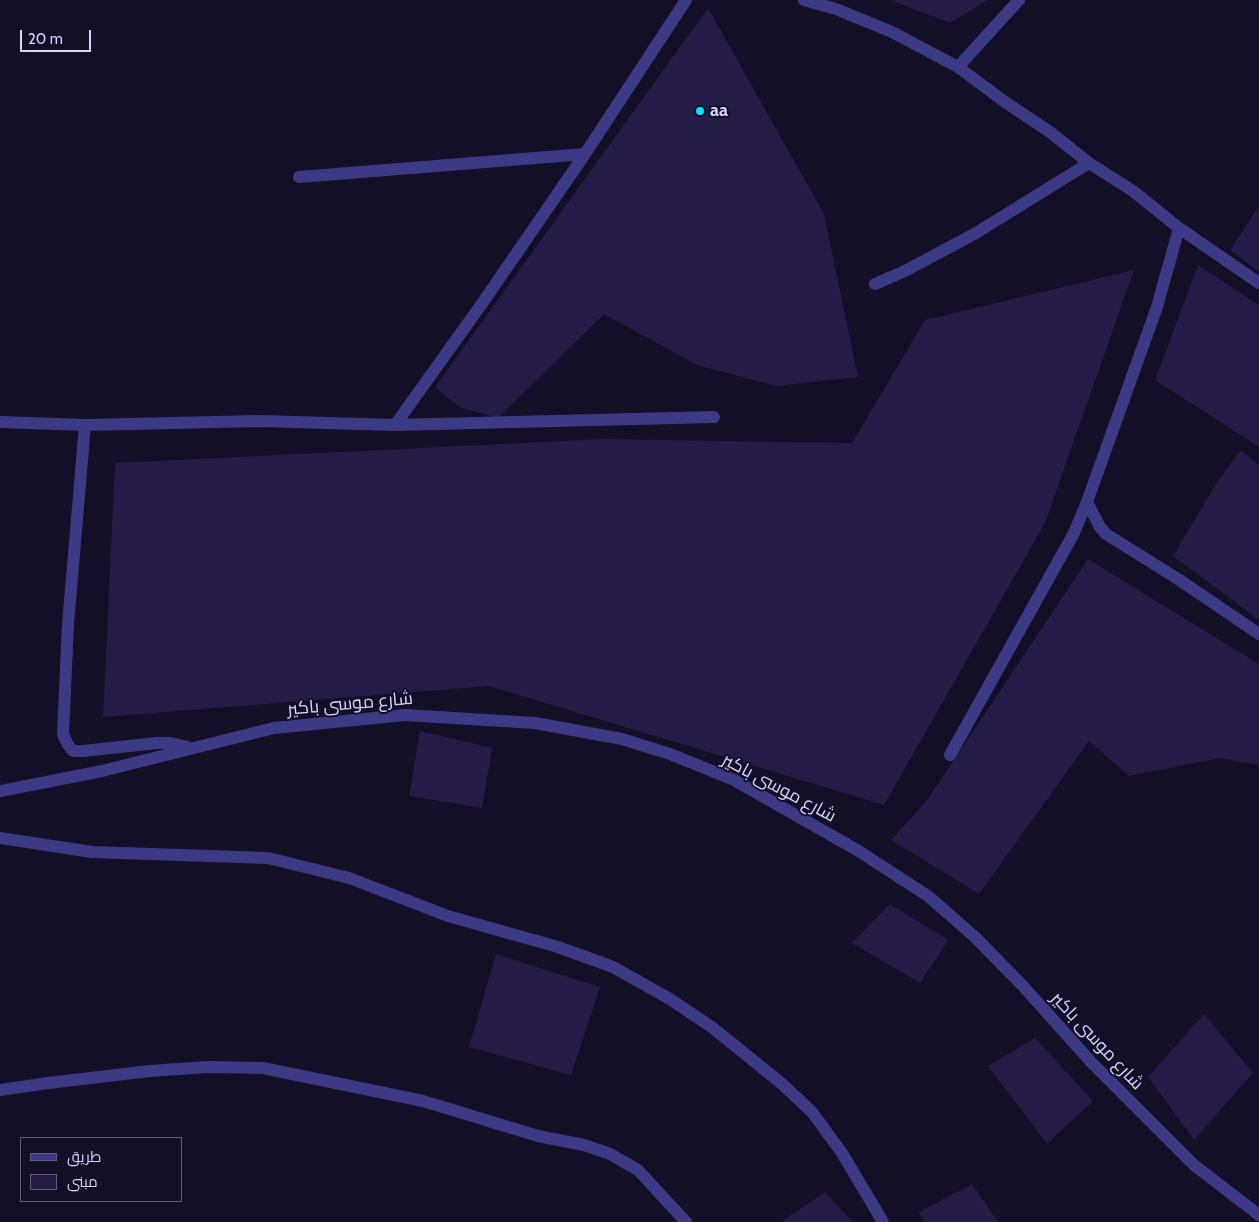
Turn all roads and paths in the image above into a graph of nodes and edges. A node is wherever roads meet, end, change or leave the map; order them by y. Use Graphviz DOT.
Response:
graph roads {
  1 [pos="686,0"];
  2 [pos="804,0"];
  3 [pos="1019,0"];
  4 [pos="958,67"];
  5 [pos="586,154"];
  6 [pos="1089,162"];
  7 [pos="299,176"];
  8 [pos="1179,228"];
  9 [pos="1259,283"];
  10 [pos="875,284"];
  11 [pos="714,417"];
  12 [pos="0,422"];
  13 [pos="85,425"];
  14 [pos="395,425"];
  15 [pos="1087,502"];
  16 [pos="1259,634"];
  17 [pos="192,748"];
  18 [pos="950,755"];
  19 [pos="0,791"];
  20 [pos="0,838"];
  21 [pos="0,1090"];
  22 [pos="1259,1215"];
  23 [pos="686,1222"];
  24 [pos="883,1222"];
  1 -- 5 [label="street"];
  2 -- 4 [label="street"];
  3 -- 4 [label="street"];
  4 -- 6 [label="street"];
  5 -- 7 [label="street"];
  5 -- 14 [label="street"];
  6 -- 8 [label="street"];
  6 -- 10 [label="street"];
  8 -- 9 [label="street"];
  8 -- 15 [label="street"];
  11 -- 14 [label="street"];
  12 -- 13 [label="street"];
  13 -- 14 [label="street"];
  13 -- 17 [label="street"];
  15 -- 16 [label="street"];
  15 -- 18 [label="street"];
  17 -- 19 [label="street, شارع موسى باكير"];
  17 -- 22 [label="street, شارع موسى باكير"];
  20 -- 24 [label="street"];
  21 -- 23 [label="street"];
}
